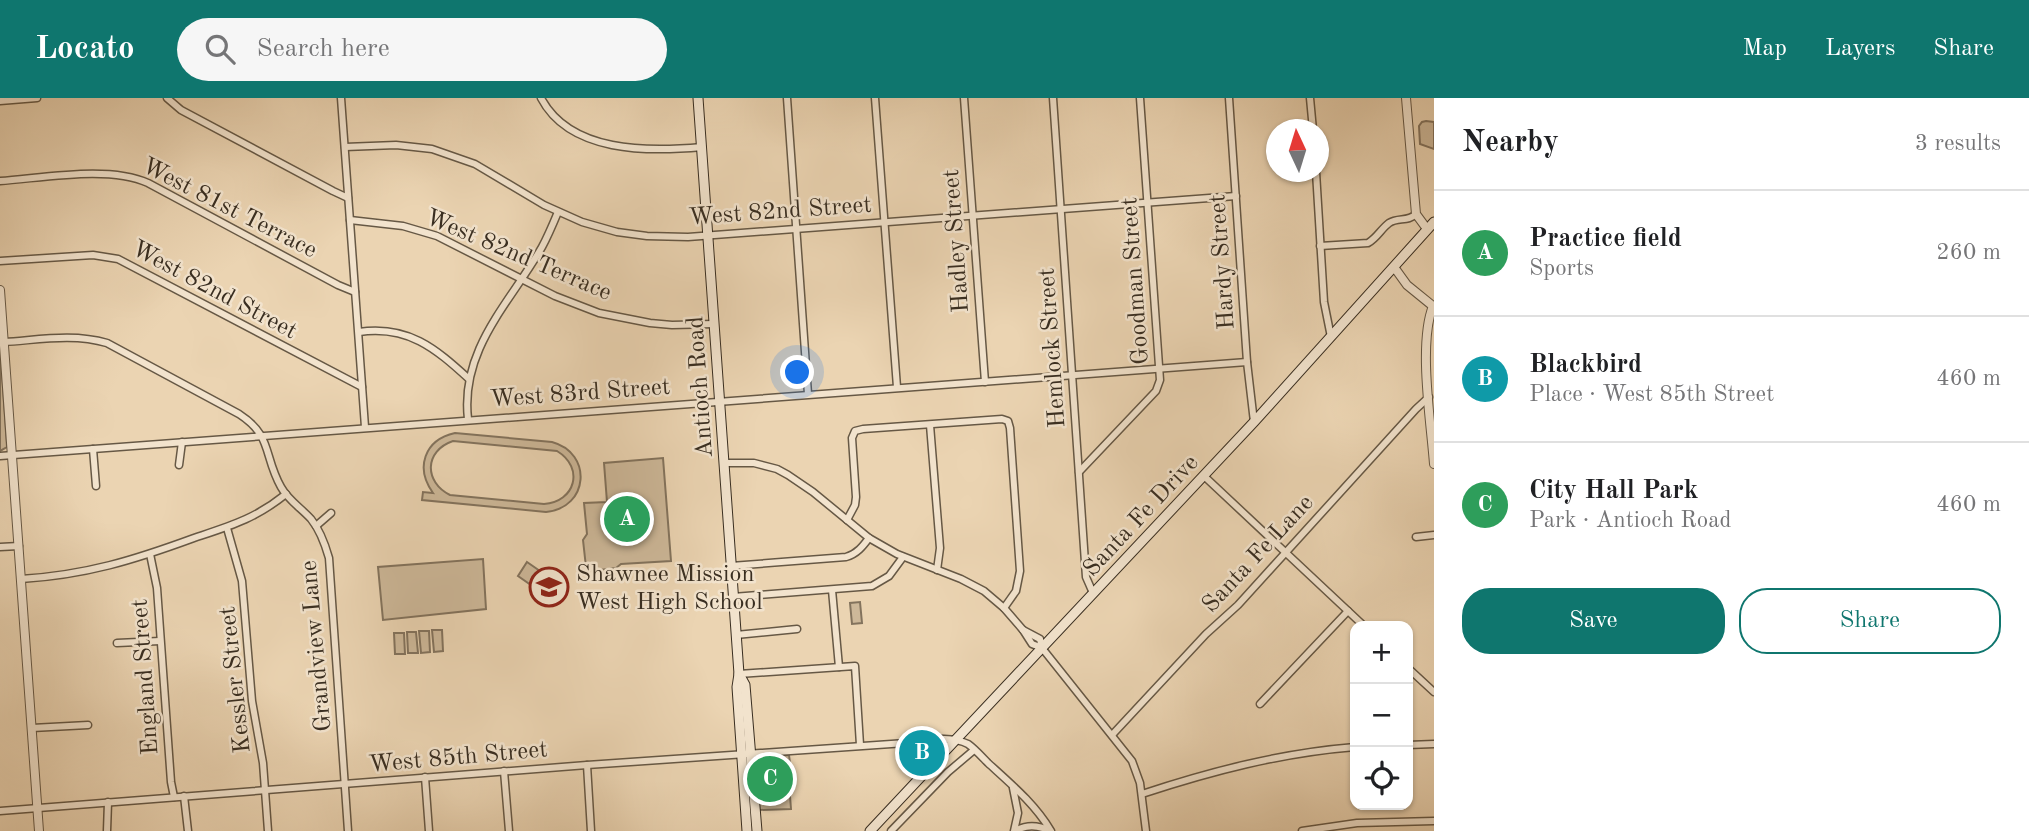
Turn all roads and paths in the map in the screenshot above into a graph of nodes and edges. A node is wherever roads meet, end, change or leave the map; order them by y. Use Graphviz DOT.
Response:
graph roads {
  1 [pos="37,98"];
  2 [pos="167,98"];
  3 [pos="341,98"];
  4 [pos="541,98"];
  5 [pos="698,98"];
  6 [pos="787,98"];
  7 [pos="875,98"];
  8 [pos="964,98"];
  9 [pos="1053,98"];
  10 [pos="1140,98"];
  11 [pos="1229,98"];
  12 [pos="1310,98"];
  13 [pos="1406,98"];
  14 [pos="0,101"];
  15 [pos="1312,119"];
  16 [pos="345,146"];
  17 [pos="702,146"];
  18 [pos="0,181"];
  19 [pos="1317,182"];
  20 [pos="1236,196"];
  21 [pos="348,198"];
  22 [pos="1148,202"];
  23 [pos="1060,209"];
  24 [pos="558,212"];
  25 [pos="1416,214"];
  26 [pos="972,216"];
  27 [pos="350,220"];
  28 [pos="884,222"];
  29 [pos="1431,226"];
  30 [pos="796,228"];
  31 [pos="708,235"];
  32 [pos="1320,246"];
  33 [pos="0,261"];
  34 [pos="1394,267"];
  35 [pos="520,279"];
  36 [pos="0,290"];
  37 [pos="355,292"];
  38 [pos="1433,306"];
  39 [pos="714,324"];
  40 [pos="359,332"];
  41 [pos="1331,337"];
  42 [pos="4,342"];
  43 [pos="1247,362"];
  44 [pos="1160,369"];
  45 [pos="1072,375"];
  46 [pos="469,379"];
  47 [pos="985,382"];
  48 [pos="362,387"];
  49 [pos="897,387"];
  50 [pos="808,394"];
  51 [pos="1429,397"];
  52 [pos="719,400"];
  53 [pos="468,419"];
  54 [pos="1254,422"];
  55 [pos="930,425"];
  56 [pos="365,428"];
  57 [pos="262,435"];
  58 [pos="182,442"];
  59 [pos="93,449"];
  60 [pos="12,455"];
  61 [pos="0,456"];
  62 [pos="724,463"];
  63 [pos="1434,464"];
  64 [pos="179,466"];
  65 [pos="1079,472"];
  66 [pos="1204,476"];
  67 [pos="96,486"];
  68 [pos="286,494"];
  69 [pos="331,513"];
  70 [pos="847,520"];
  71 [pos="316,526"];
  72 [pos="227,528"];
  73 [pos="1434,535"];
  74 [pos="1416,537"];
  75 [pos="869,538"];
  76 [pos="19,546"];
  77 [pos="0,547"];
  78 [pos="1285,553"];
  79 [pos="150,554"];
  80 [pos="903,557"];
  81 [pos="731,566"];
  82 [pos="937,570"];
  83 [pos="21,579"];
  84 [pos="832,590"];
  85 [pos="1093,593"];
  86 [pos="733,597"];
  87 [pos="1004,608"];
  88 [pos="1348,611"];
  89 [pos="1359,621"];
  90 [pos="797,629"];
  91 [pos="736,635"];
  92 [pos="160,641"];
  93 [pos="117,643"];
  94 [pos="1042,648"];
  95 [pos="839,667"];
  96 [pos="1413,673"];
  97 [pos="739,674"];
  98 [pos="1434,692"];
  99 [pos="1260,704"];
  100 [pos="88,725"];
  101 [pos="32,728"];
  102 [pos="1112,735"];
  103 [pos="955,741"];
  104 [pos="920,742"];
  105 [pos="1434,744"];
  106 [pos="860,745"];
  107 [pos="1413,745"];
  108 [pos="1350,748"];
  109 [pos="974,750"];
  110 [pos="747,754"];
  111 [pos="942,755"];
  112 [pos="587,765"];
  113 [pos="504,771"];
  114 [pos="425,777"];
  115 [pos="345,784"];
  116 [pos="1012,786"];
  117 [pos="265,790"];
  118 [pos="1142,794"];
  119 [pos="184,796"];
  120 [pos="174,797"];
  121 [pos="108,802"];
  122 [pos="38,808"];
  123 [pos="0,811"];
  124 [pos="1434,821"];
  125 [pos="39,831"];
  126 [pos="107,831"];
  127 [pos="188,831"];
  128 [pos="268,831"];
  129 [pos="348,831"];
  130 [pos="429,831"];
  131 [pos="509,831"];
  132 [pos="591,831"];
  133 [pos="747,831"];
  134 [pos="757,831"];
  135 [pos="870,831"];
  136 [pos="891,831"];
  137 [pos="1015,831"];
  138 [pos="1051,831"];
  139 [pos="1146,831"];
  140 [pos="1302,831"];
  1 -- 14 [label="street"];
  2 -- 21 [label="street"];
  3 -- 16 [label="street"];
  4 -- 17 [label="street"];
  5 -- 17 [label="main road, Antioch Road"];
  6 -- 30 [label="street"];
  7 -- 28 [label="street"];
  8 -- 26 [label="street, Hadley Street"];
  9 -- 23 [label="street, Hemlock Street"];
  10 -- 22 [label="street, Goodman Street"];
  11 -- 20 [label="street, Hardy Street"];
  12 -- 15 [label="street"];
  13 -- 25 [label="street"];
  16 -- 21 [label="street"];
  16 -- 24 [label="street, West 82nd Street"];
  17 -- 31 [label="main road, Antioch Road"];
  18 -- 37 [label="street, West 81st Terrace"];
  19 -- 32 [label="street"];
  20 -- 22 [label="street, West 82nd Street"];
  20 -- 43 [label="street, Hardy Street"];
  21 -- 27 [label="street"];
  22 -- 23 [label="street, West 82nd Street"];
  22 -- 44 [label="street, Goodman Street"];
  23 -- 26 [label="street, West 82nd Street"];
  23 -- 45 [label="street, Hemlock Street"];
  24 -- 31 [label="street, West 82nd Street"];
  24 -- 35 [label="street"];
  25 -- 29 [label="street"];
  25 -- 32 [label="street"];
  26 -- 28 [label="street, West 82nd Street"];
  26 -- 47 [label="street, Hadley Street"];
  27 -- 35 [label="street, West 82nd Terrace"];
  27 -- 37 [label="street"];
  28 -- 30 [label="street, West 82nd Street"];
  28 -- 49 [label="street"];
  29 -- 34 [label="main road, Santa Fe Drive"];
  30 -- 31 [label="street, West 82nd Street"];
  30 -- 50 [label="street"];
  31 -- 39 [label="main road, Antioch Road"];
  32 -- 41 [label="street"];
  33 -- 48 [label="street, West 82nd Street"];
  34 -- 38 [label="street"];
  34 -- 41 [label="main road, Santa Fe Drive"];
  35 -- 39 [label="street, West 82nd Terrace"];
  35 -- 46 [label="street"];
  36 -- 42 [label="street"];
  37 -- 40 [label="street"];
  38 -- 51 [label="street"];
  39 -- 52 [label="main road, Antioch Road"];
  40 -- 46 [label="street"];
  40 -- 48 [label="street"];
  41 -- 54 [label="main road, Santa Fe Drive"];
  42 -- 57 [label="street"];
  42 -- 60 [label="street"];
  43 -- 44 [label="street, West 83rd Street"];
  43 -- 54 [label="street, Hardy Street"];
  44 -- 45 [label="street, West 83rd Street"];
  44 -- 65 [label="street, Goodman Street"];
  45 -- 47 [label="street, West 83rd Street"];
  45 -- 65 [label="street, Hemlock Street"];
  46 -- 53 [label="street"];
  47 -- 49 [label="street, West 83rd Street"];
  48 -- 56 [label="street"];
  49 -- 50 [label="street, West 83rd Street"];
  50 -- 52 [label="street, West 83rd Street"];
  51 -- 63 [label="street"];
  51 -- 78 [label="street, Santa Fe Lane"];
  52 -- 53 [label="street, West 83rd Street"];
  52 -- 62 [label="main road, Antioch Road"];
  53 -- 56 [label="street, West 83rd Street"];
  54 -- 66 [label="main road, Santa Fe Drive"];
  55 -- 70 [label="street"];
  55 -- 82 [label="street"];
  55 -- 87 [label="street"];
  56 -- 57 [label="street, West 83rd Street"];
  57 -- 58 [label="street, West 83rd Street"];
  57 -- 68 [label="street, Grandview Lane"];
  58 -- 59 [label="street, West 83rd Street"];
  58 -- 64 [label="street"];
  59 -- 60 [label="street, West 83rd Street"];
  59 -- 67 [label="street"];
  60 -- 61 [label="street, West 83rd Street"];
  60 -- 76 [label="street"];
  62 -- 70 [label="street"];
  62 -- 81 [label="main road, Antioch Road"];
  65 -- 85 [label="street, Hemlock Street"];
  66 -- 78 [label="street"];
  66 -- 85 [label="main road, Santa Fe Drive"];
  68 -- 71 [label="street, Grandview Lane"];
  68 -- 72 [label="street"];
  69 -- 71 [label="street"];
  70 -- 75 [label="street"];
  71 -- 115 [label="street, Grandview Lane"];
  72 -- 79 [label="street"];
  72 -- 117 [label="street, Kessler Street"];
  73 -- 74 [label="street"];
  75 -- 80 [label="street"];
  75 -- 81 [label="street"];
  76 -- 77 [label="street"];
  76 -- 83 [label="street"];
  78 -- 88 [label="street"];
  78 -- 102 [label="street, Santa Fe Lane"];
  79 -- 83 [label="street"];
  79 -- 92 [label="street, England Street"];
  80 -- 82 [label="street"];
  80 -- 84 [label="street"];
  81 -- 86 [label="main road, Antioch Road"];
  82 -- 87 [label="street"];
  83 -- 101 [label="street"];
  84 -- 86 [label="street"];
  84 -- 95 [label="street"];
  85 -- 94 [label="main road, Santa Fe Drive"];
  86 -- 91 [label="main road, Antioch Road"];
  87 -- 94 [label="street"];
  88 -- 89 [label="street"];
  88 -- 99 [label="street"];
  90 -- 91 [label="street"];
  91 -- 97 [label="main road, Antioch Road"];
  92 -- 93 [label="street"];
  92 -- 120 [label="street, England Street"];
  94 -- 102 [label="street"];
  94 -- 103 [label="main road, Santa Fe Drive"];
  95 -- 97 [label="street"];
  95 -- 106 [label="street"];
  96 -- 98 [label="street"];
  97 -- 110 [label="main road, Antioch Road"];
  100 -- 101 [label="street"];
  101 -- 122 [label="street"];
  102 -- 118 [label="street"];
  103 -- 104 [label="street, West 85th Street"];
  103 -- 109 [label="street"];
  103 -- 111 [label="main road, Santa Fe Drive"];
  104 -- 106 [label="street, West 85th Street"];
  104 -- 111 [label="street"];
  105 -- 107 [label="street"];
  106 -- 110 [label="street, West 85th Street"];
  108 -- 118 [label="street"];
  109 -- 116 [label="street"];
  109 -- 136 [label="street"];
  110 -- 112 [label="street, West 85th Street"];
  110 -- 133 [label="main road, Antioch Road"];
  110 -- 134 [label="main road, Antioch Road"];
  111 -- 135 [label="main road, Santa Fe Drive"];
  112 -- 113 [label="street, West 85th Street"];
  112 -- 132 [label="street"];
  113 -- 114 [label="street, West 85th Street"];
  113 -- 131 [label="street"];
  114 -- 115 [label="street, West 85th Street"];
  114 -- 130 [label="street"];
  115 -- 117 [label="street, West 85th Street"];
  115 -- 129 [label="street, Grandview Lane"];
  116 -- 137 [label="street"];
  116 -- 138 [label="street"];
  117 -- 119 [label="street, West 85th Street"];
  117 -- 128 [label="street, Kessler Street"];
  118 -- 139 [label="street"];
  119 -- 120 [label="street, West 85th Street"];
  119 -- 127 [label="street"];
  120 -- 121 [label="street, West 85th Street"];
  121 -- 122 [label="street, West 85th Street"];
  121 -- 126 [label="street"];
  122 -- 123 [label="street, West 85th Street"];
  122 -- 125 [label="street"];
  124 -- 140 [label="street"];
  137 -- 138 [label="street"];
}
